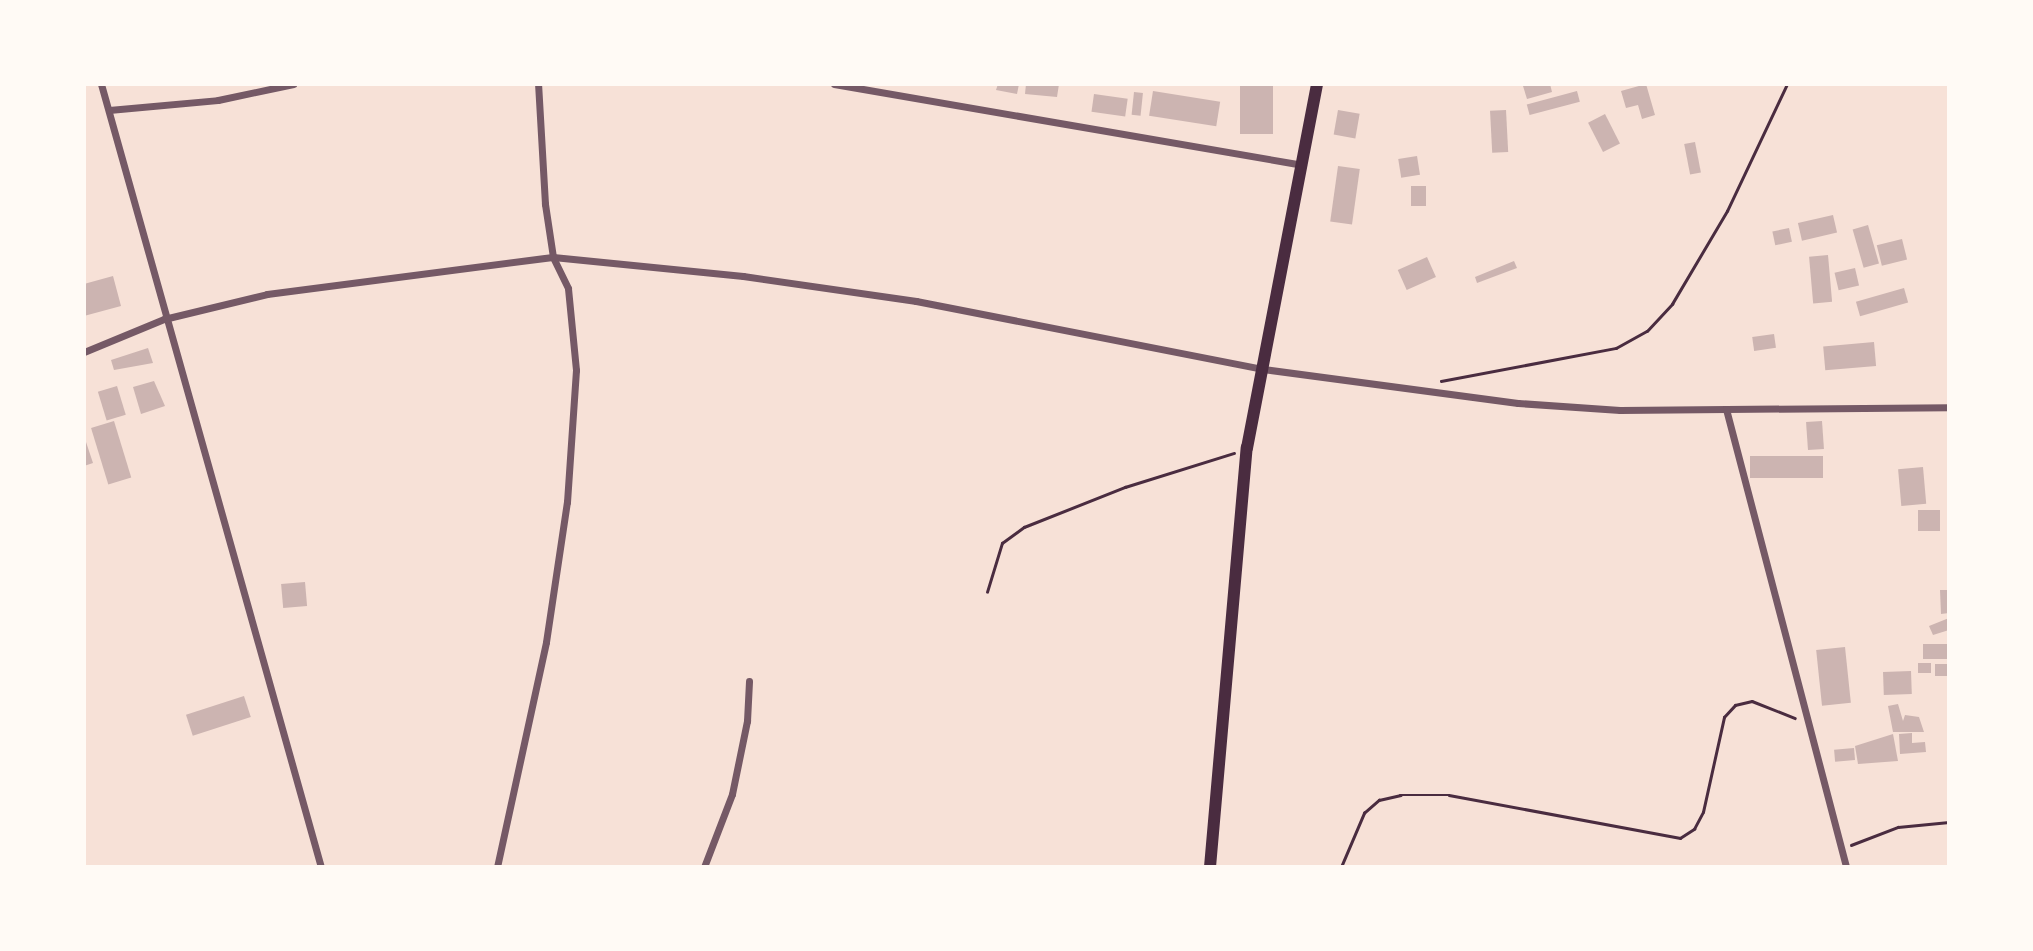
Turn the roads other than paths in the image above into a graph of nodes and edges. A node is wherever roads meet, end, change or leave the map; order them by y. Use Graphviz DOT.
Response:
graph roads {
  1 [pos="101,84"];
  2 [pos="293,84"];
  3 [pos="538,84"];
  4 [pos="834,84"];
  5 [pos="1317,84"];
  6 [pos="109,110"];
  7 [pos="1304,166"];
  8 [pos="553,257"];
  9 [pos="164,319"];
  10 [pos="84,352"];
  11 [pos="1263,369"];
  12 [pos="1949,407"];
  13 [pos="1726,409"];
  14 [pos="749,681"];
  15 [pos="321,867"];
  16 [pos="497,867"];
  17 [pos="704,867"];
  18 [pos="1210,867"];
  19 [pos="1846,867"];
  1 -- 6 [label="street"];
  2 -- 6 [label="street"];
  3 -- 8 [label="street"];
  4 -- 7 [label="street"];
  5 -- 7 [label="main road"];
  6 -- 9 [label="street"];
  7 -- 11 [label="main road"];
  8 -- 9 [label="street"];
  8 -- 11 [label="street"];
  8 -- 16 [label="street"];
  9 -- 10 [label="street"];
  9 -- 15 [label="street"];
  11 -- 13 [label="street"];
  11 -- 18 [label="main road"];
  12 -- 13 [label="street"];
  13 -- 19 [label="street"];
  14 -- 17 [label="street"];
}
